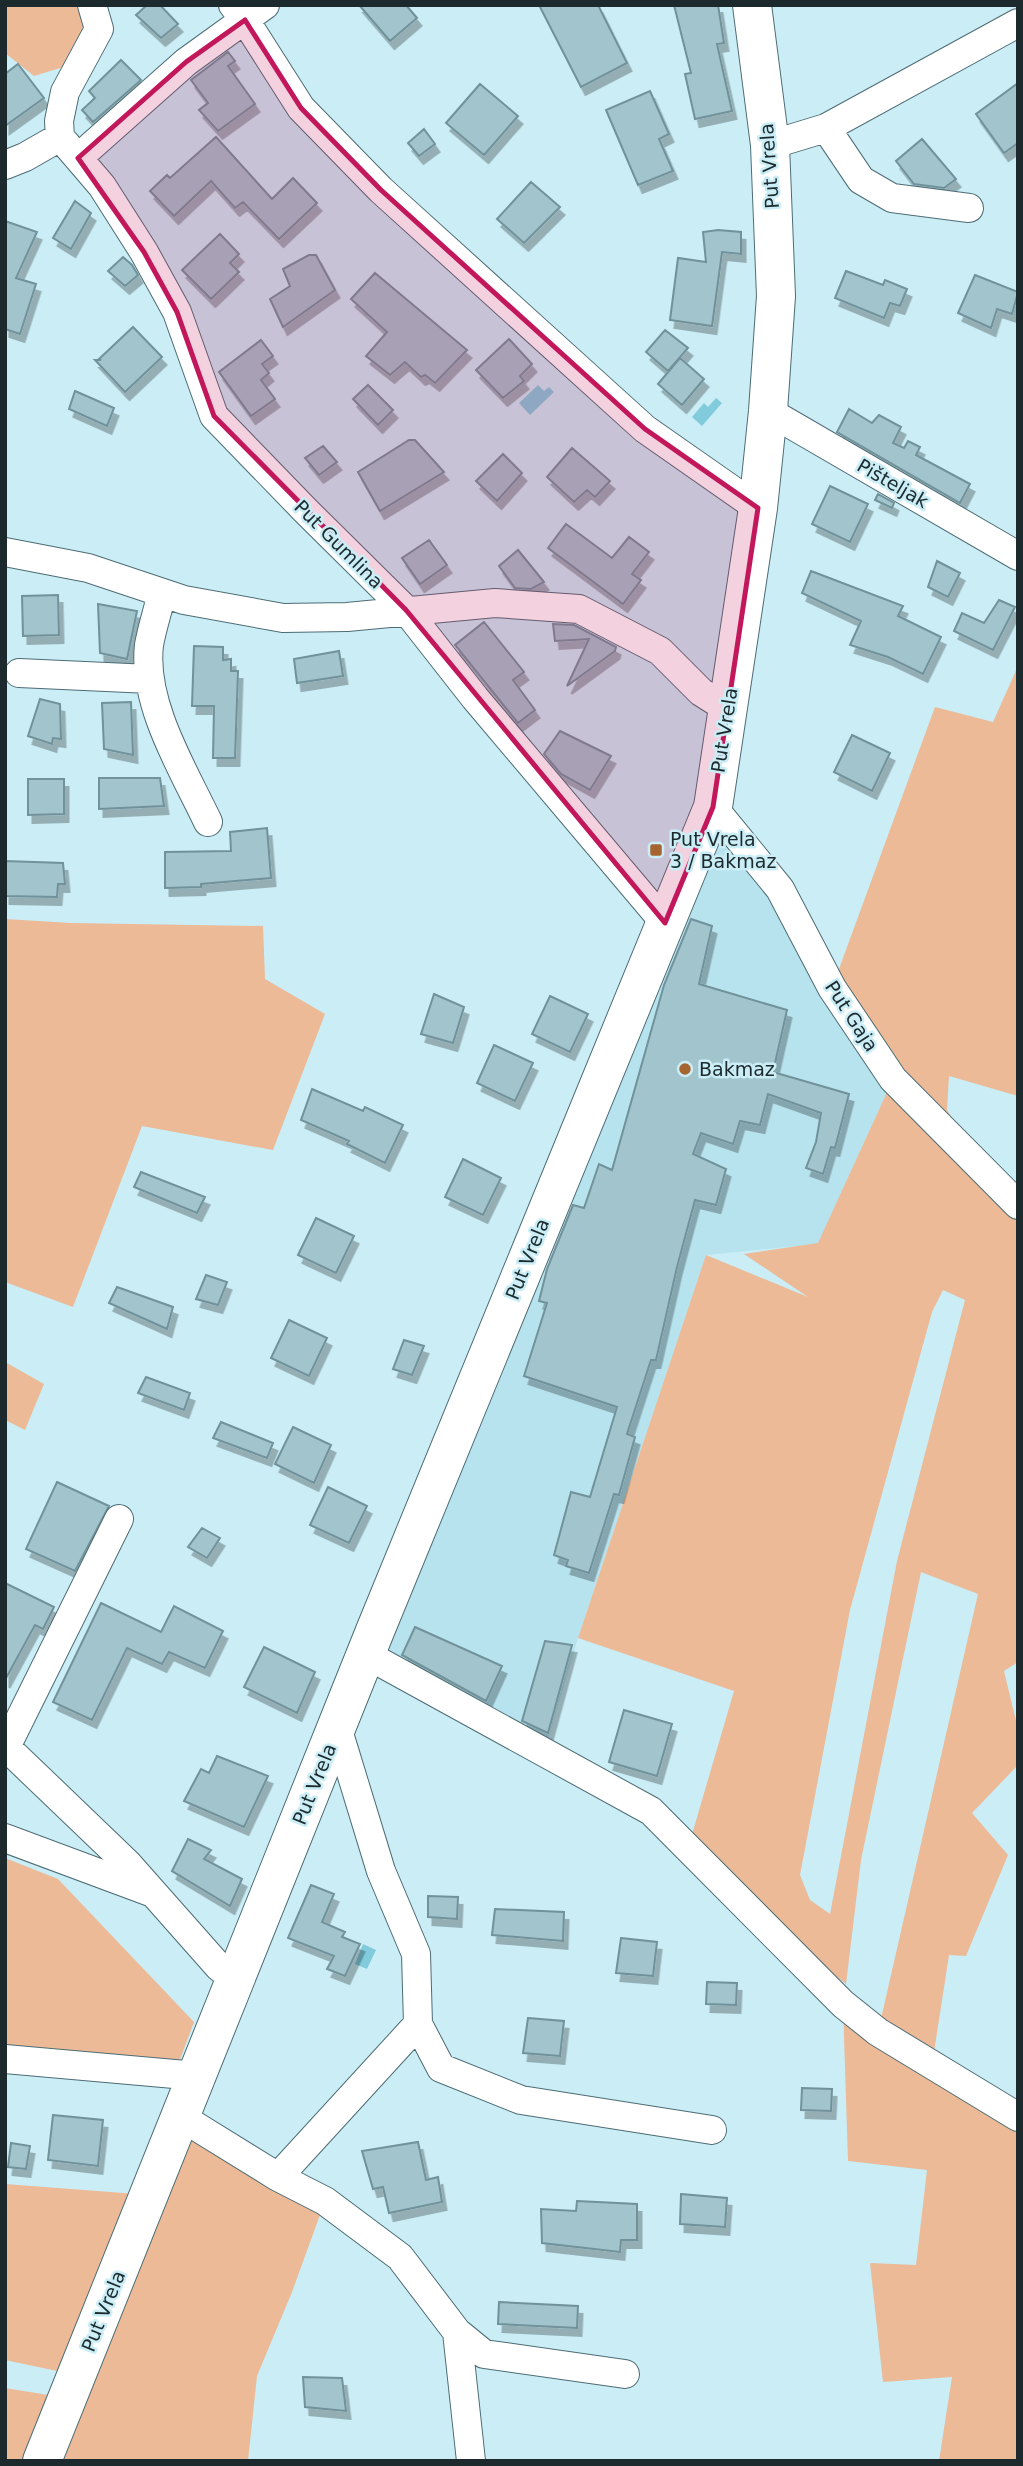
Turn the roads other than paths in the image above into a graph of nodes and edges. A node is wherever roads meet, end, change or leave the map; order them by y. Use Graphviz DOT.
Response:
graph roads {
  1 [pos="92,5"];
  2 [pos="752,5"];
  3 [pos="248,10"];
  4 [pos="1018,23"];
  5 [pos="826,128"];
  6 [pos="770,145"];
  7 [pos="69,147"];
  8 [pos="5,165"];
  9 [pos="969,208"];
  10 [pos="768,411"];
  11 [pos="758,508"];
  12 [pos="5,552"];
  13 [pos="1018,556"];
  14 [pos="162,593"];
  15 [pos="406,610"];
  16 [pos="19,673"];
  17 [pos="150,678"];
  18 [pos="728,709"];
  19 [pos="713,807"];
  20 [pos="208,822"];
  21 [pos="665,923"];
  22 [pos="1018,1205"];
  23 [pos="119,1519"];
  24 [pos="367,1655"];
  25 [pos="337,1727"];
  26 [pos="6,1747"];
  27 [pos="5,1838"];
  28 [pos="153,1894"];
  29 [pos="235,1979"];
  30 [pos="418,2024"];
  31 [pos="5,2059"];
  32 [pos="198,2076"];
  33 [pos="181,2117"];
  34 [pos="1018,2117"];
  35 [pos="712,2130"];
  36 [pos="278,2177"];
  37 [pos="457,2332"];
  38 [pos="625,2374"];
  39 [pos="42,2461"];
  40 [pos="471,2461"];
  1 -- 7 [label="street"];
  2 -- 6 [label="main road, Put Vrela"];
  3 -- 7 [label="street"];
  3 -- 11 [label="street"];
  4 -- 5 [label="street"];
  5 -- 6 [label="street"];
  5 -- 9 [label="street"];
  6 -- 10 [label="main road, Put Vrela"];
  7 -- 8 [label="street"];
  7 -- 15 [label="street, Put Gumlina"];
  10 -- 11 [label="main road, Put Vrela"];
  10 -- 13 [label="street, Pišteljak"];
  11 -- 18 [label="main road, Put Vrela"];
  12 -- 14 [label="street"];
  14 -- 15 [label="street"];
  14 -- 17 [label="street"];
  15 -- 18 [label="street"];
  15 -- 21 [label="street, Put Gumlina"];
  16 -- 17 [label="street"];
  17 -- 20 [label="street"];
  18 -- 19 [label="main road, Put Vrela"];
  19 -- 21 [label="main road, Put Vrela"];
  19 -- 22 [label="street, Put Gaja"];
  21 -- 24 [label="main road, Put Vrela"];
  23 -- 26 [label="street"];
  24 -- 25 [label="main road, Put Vrela"];
  24 -- 34 [label="street"];
  25 -- 29 [label="main road, Put Vrela"];
  25 -- 30 [label="street"];
  26 -- 28 [label="street"];
  27 -- 28 [label="street"];
  28 -- 29 [label="street"];
  29 -- 32 [label="main road, Put Vrela"];
  30 -- 35 [label="street"];
  30 -- 36 [label="street"];
  31 -- 32 [label="street"];
  32 -- 33 [label="main road, Put Vrela"];
  33 -- 36 [label="street"];
  33 -- 39 [label="main road, Put Vrela"];
  36 -- 37 [label="street"];
  37 -- 38 [label="street"];
  37 -- 40 [label="street"];
}
